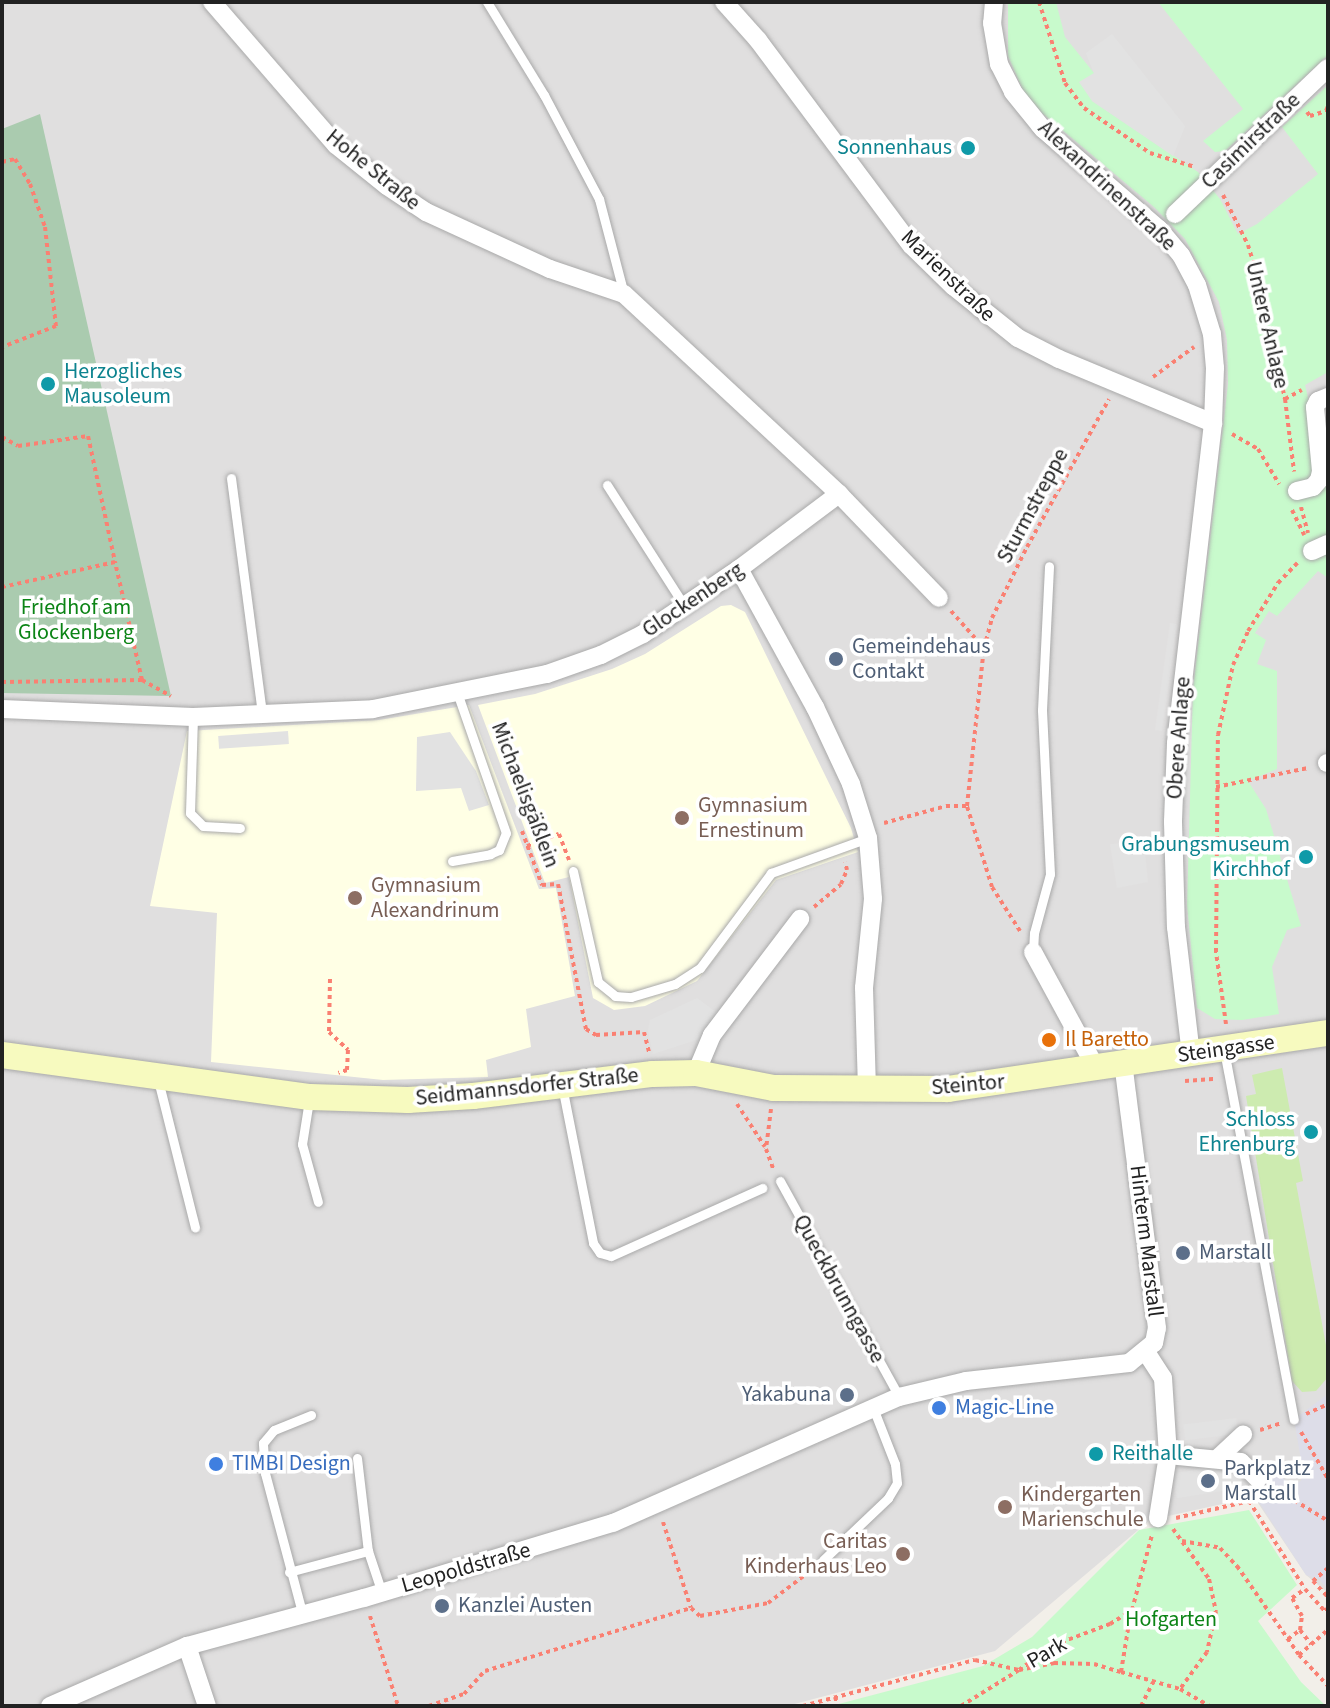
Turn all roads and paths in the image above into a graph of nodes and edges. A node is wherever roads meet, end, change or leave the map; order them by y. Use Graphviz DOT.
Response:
graph roads {
  1 [pos="212,2"];
  2 [pos="487,2"];
  3 [pos="724,2"];
  4 [pos="994,2"];
  5 [pos="1039,2"];
  6 [pos="1328,68"];
  7 [pos="2,162"];
  8 [pos="1215,179"];
  9 [pos="1175,214"];
  10 [pos="624,294"];
  11 [pos="1212,334"];
  12 [pos="2,347"];
  13 [pos="1126,387"];
  14 [pos="1328,397"];
  15 [pos="1213,423"];
  16 [pos="2,437"];
  17 [pos="231,478"];
  18 [pos="607,485"];
  19 [pos="1288,493"];
  20 [pos="839,494"];
  21 [pos="1320,548"];
  22 [pos="115,562"];
  23 [pos="1049,566"];
  24 [pos="739,569"];
  25 [pos="2,587"];
  26 [pos="939,598"];
  27 [pos="685,607"];
  28 [pos="984,648"];
  29 [pos="2,682"];
  30 [pos="457,692"];
  31 [pos="2,709"];
  32 [pos="262,714"];
  33 [pos="193,717"];
  34 [pos="1327,763"];
  35 [pos="1216,787"];
  36 [pos="967,806"];
  37 [pos="517,817"];
  38 [pos="240,828"];
  39 [pos="866,833"];
  40 [pos="527,846"];
  41 [pos="841,846"];
  42 [pos="452,861"];
  43 [pos="573,871"];
  44 [pos="800,919"];
  45 [pos="1033,952"];
  46 [pos="330,979"];
  47 [pos="1328,1033"];
  48 [pos="1226,1041"];
  49 [pos="1191,1054"];
  50 [pos="2,1055"];
  51 [pos="1123,1064"];
  52 [pos="1096,1068"];
  53 [pos="696,1073"];
  54 [pos="653,1074"];
  55 [pos="157,1077"];
  56 [pos="327,1077"];
  57 [pos="561,1085"];
  58 [pos="813,1089"];
  59 [pos="867,1091"];
  60 [pos="310,1097"];
  61 [pos="771,1109"];
  62 [pos="744,1114"];
  63 [pos="766,1149"];
  64 [pos="769,1161"];
  65 [pos="780,1181"];
  66 [pos="762,1188"];
  67 [pos="318,1202"];
  68 [pos="195,1227"];
  69 [pos="1146,1352"];
  70 [pos="899,1397"];
  71 [pos="1328,1404"];
  72 [pos="873,1408"];
  73 [pos="311,1415"];
  74 [pos="1294,1419"];
  75 [pos="1247,1434"];
  76 [pos="1168,1455"];
  77 [pos="1219,1457"];
  78 [pos="357,1458"];
  79 [pos="1258,1479"];
  80 [pos="1328,1479"];
  81 [pos="657,1504"];
  82 [pos="1162,1519"];
  83 [pos="1328,1521"];
  84 [pos="368,1551"];
  85 [pos="823,1560"];
  86 [pos="1328,1568"];
  87 [pos="289,1572"];
  88 [pos="1305,1589"];
  89 [pos="373,1596"];
  90 [pos="1328,1597"];
  91 [pos="691,1608"];
  92 [pos="1328,1608"];
  93 [pos="1132,1610"];
  94 [pos="303,1616"];
  95 [pos="1300,1630"];
  96 [pos="1328,1630"];
  97 [pos="1287,1639"];
  98 [pos="1311,1644"];
  99 [pos="187,1646"];
  100 [pos="1299,1655"];
  101 [pos="1019,1670"];
  102 [pos="1121,1672"];
  103 [pos="1153,1682"];
  104 [pos="1328,1686"];
  105 [pos="1180,1689"];
  106 [pos="835,1697"];
  107 [pos="50,1706"];
  108 [pos="207,1706"];
  109 [pos="398,1706"];
  110 [pos="429,1706"];
  111 [pos="803,1706"];
  112 [pos="838,1706"];
  113 [pos="961,1706"];
  114 [pos="1141,1706"];
  115 [pos="1210,1706"];
  1 -- 10 [label="street, Hohe Straße"];
  2 -- 10 [label="lane"];
  3 -- 13 [label="street, Marienstraße"];
  4 -- 11 [label="street, Alexandrinenstraße"];
  5 -- 8 [label="path"];
  6 -- 8 [label="street, Casimirstraße"];
  7 -- 12 [label="path"];
  8 -- 9 [label="street, Casimirstraße"];
  8 -- 19 [label="path, Untere Anlage"];
  10 -- 20 [label="street, Hohe Straße"];
  11 -- 13 [label="path"];
  11 -- 15 [label="street, Alexandrinenstraße"];
  13 -- 15 [label="street, Marienstraße"];
  13 -- 28 [label="path, Sturmstreppe"];
  14 -- 19 [label="street"];
  15 -- 19 [label="path"];
  15 -- 49 [label="street, Obere Anlage"];
  16 -- 22 [label="path"];
  17 -- 32 [label="lane"];
  18 -- 27 [label="lane"];
  19 -- 21 [label="path, Untere Anlage"];
  19 -- 21 [label="path"];
  20 -- 24 [label="street, Glockenberg"];
  20 -- 26 [label="street"];
  21 -- 35 [label="path"];
  22 -- 25 [label="path"];
  22 -- 29 [label="path"];
  23 -- 45 [label="lane"];
  24 -- 27 [label="street, Glockenberg"];
  24 -- 39 [label="street"];
  26 -- 28 [label="path"];
  27 -- 30 [label="street, Glockenberg"];
  28 -- 36 [label="path"];
  30 -- 32 [label="street, Glockenberg"];
  30 -- 42 [label="lane"];
  31 -- 33 [label="street, Glockenberg"];
  32 -- 33 [label="street, Glockenberg"];
  33 -- 38 [label="lane"];
  34 -- 35 [label="path"];
  35 -- 48 [label="path"];
  36 -- 39 [label="path"];
  36 -- 45 [label="path"];
  37 -- 40 [label="path, Michaelisgäßlein"];
  39 -- 41 [label="lane"];
  39 -- 59 [label="street"];
  40 -- 43 [label="path"];
  40 -- 54 [label="path, Michaelisgäßlein"];
  41 -- 43 [label="lane"];
  41 -- 44 [label="path"];
  44 -- 53 [label="street"];
  45 -- 52 [label="street"];
  46 -- 56 [label="path"];
  47 -- 48 [label="street, Steingasse"];
  48 -- 49 [label="street, Steingasse"];
  48 -- 74 [label="lane"];
  49 -- 51 [label="street, Steingasse"];
  50 -- 55 [label="street, Seidmannsdorfer Straße"];
  51 -- 52 [label="street, Steintor"];
  51 -- 69 [label="street, Hinterm Marstall"];
  52 -- 59 [label="street, Steintor"];
  53 -- 54 [label="street, Seidmannsdorfer Straße"];
  53 -- 58 [label="street, Seidmannsdorfer Straße"];
  54 -- 57 [label="street, Seidmannsdorfer Straße"];
  55 -- 60 [label="street, Seidmannsdorfer Straße"];
  55 -- 68 [label="lane"];
  57 -- 60 [label="street, Seidmannsdorfer Straße"];
  57 -- 66 [label="lane"];
  58 -- 59 [label="street, Steintor"];
  60 -- 67 [label="lane"];
  61 -- 63 [label="path"];
  62 -- 63 [label="path"];
  63 -- 64 [label="path"];
  65 -- 70 [label="lane, Queckbrunngasse"];
  69 -- 70 [label="street, Leopoldstraße"];
  69 -- 76 [label="street"];
  70 -- 72 [label="street, Leopoldstraße"];
  71 -- 74 [label="path"];
  72 -- 81 [label="street, Leopoldstraße"];
  72 -- 85 [label="lane"];
  73 -- 87 [label="lane"];
  74 -- 75 [label="path"];
  74 -- 80 [label="path"];
  75 -- 77 [label="street"];
  76 -- 77 [label="street"];
  76 -- 82 [label="street"];
  77 -- 79 [label="street"];
  78 -- 84 [label="lane"];
  79 -- 83 [label="path"];
  81 -- 89 [label="street, Leopoldstraße"];
  81 -- 91 [label="path"];
  82 -- 88 [label="path"];
  82 -- 93 [label="path"];
  84 -- 87 [label="lane"];
  84 -- 89 [label="lane"];
  85 -- 91 [label="path"];
  86 -- 90 [label="path"];
  87 -- 94 [label="lane"];
  88 -- 92 [label="path"];
  88 -- 95 [label="path"];
  89 -- 94 [label="street, Leopoldstraße"];
  89 -- 109 [label="path"];
  91 -- 110 [label="path"];
  93 -- 101 [label="path, Park"];
  93 -- 102 [label="path"];
  94 -- 99 [label="street, Leopoldstraße"];
  95 -- 97 [label="path"];
  95 -- 98 [label="path"];
  96 -- 98 [label="path"];
  97 -- 100 [label="path"];
  97 -- 105 [label="path"];
  98 -- 100 [label="path"];
  99 -- 107 [label="street, Leopoldstraße"];
  99 -- 108 [label="street"];
  100 -- 104 [label="path"];
  101 -- 102 [label="path"];
  101 -- 106 [label="path, Park"];
  101 -- 113 [label="path"];
  102 -- 103 [label="path"];
  103 -- 105 [label="path"];
  103 -- 114 [label="path"];
  105 -- 115 [label="path"];
  106 -- 111 [label="path, Park"];
  106 -- 112 [label="path"];
}
